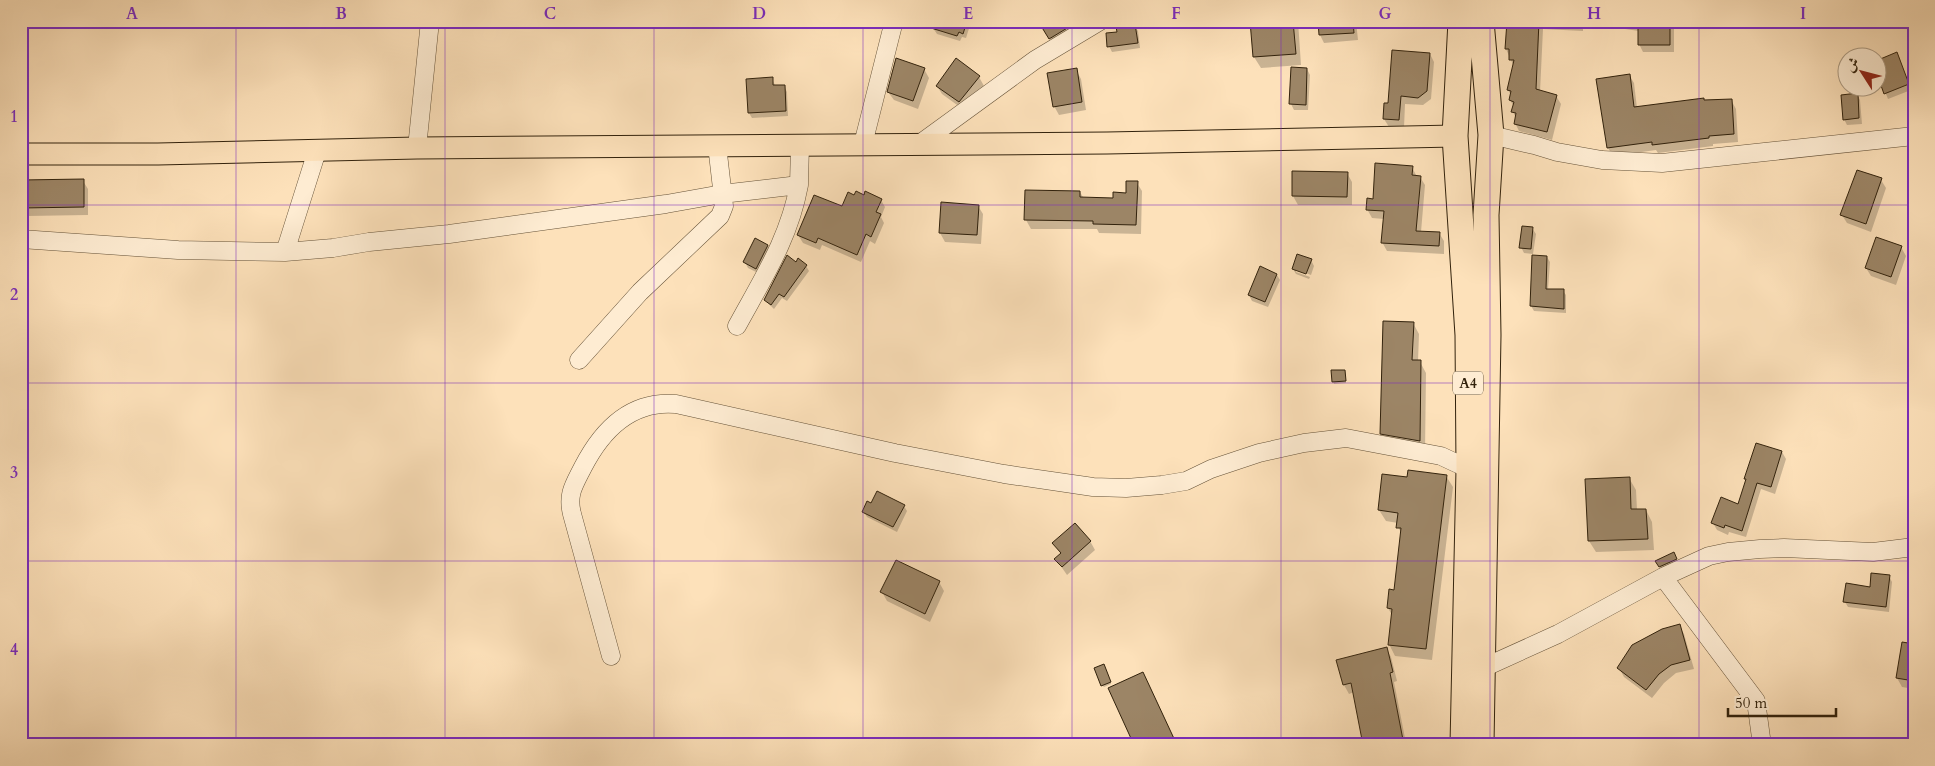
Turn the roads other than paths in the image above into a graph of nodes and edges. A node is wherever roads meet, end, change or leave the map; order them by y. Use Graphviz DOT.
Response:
graph roads {
  1 [pos="430,21"];
  2 [pos="894,21"];
  3 [pos="1100,21"];
  4 [pos="1461,21"];
  5 [pos="1481,21"];
  6 [pos="1457,99"];
  7 [pos="1488,99"];
  8 [pos="1455,136"];
  9 [pos="1490,136"];
  10 [pos="1914,136"];
  11 [pos="921,143"];
  12 [pos="800,144"];
  13 [pos="863,144"];
  14 [pos="717,145"];
  15 [pos="417,148"];
  16 [pos="317,151"];
  17 [pos="21,154"];
  18 [pos="1458,182"];
  19 [pos="1488,183"];
  20 [pos="799,186"];
  21 [pos="722,194"];
  22 [pos="21,239"];
  23 [pos="285,252"];
  24 [pos="737,326"];
  25 [pos="1478,335"];
  26 [pos="579,360"];
  27 [pos="1477,469"];
  28 [pos="1914,547"];
  29 [pos="1662,577"];
  30 [pos="611,656"];
  31 [pos="1483,668"];
  32 [pos="1463,745"];
  33 [pos="1481,745"];
  34 [pos="1762,745"];
  1 -- 15 [label="street"];
  2 -- 13 [label="street"];
  3 -- 11 [label="street"];
  4 -- 6 [label="highway, A4"];
  5 -- 7 [label="highway, A4"];
  6 -- 7 [label="highway"];
  6 -- 8 [label="highway, A4"];
  7 -- 9 [label="highway, A4"];
  8 -- 11 [label="main road"];
  8 -- 18 [label="highway, A4"];
  9 -- 10 [label="street"];
  9 -- 19 [label="highway, A4"];
  11 -- 13 [label="main road"];
  12 -- 13 [label="main road"];
  12 -- 14 [label="main road"];
  12 -- 20 [label="street"];
  14 -- 15 [label="main road"];
  14 -- 21 [label="street"];
  15 -- 16 [label="main road"];
  16 -- 17 [label="main road"];
  16 -- 23 [label="street"];
  18 -- 19 [label="highway"];
  18 -- 25 [label="highway, A4"];
  19 -- 25 [label="highway, A4"];
  20 -- 21 [label="street"];
  20 -- 24 [label="street"];
  21 -- 23 [label="street"];
  21 -- 26 [label="street"];
  22 -- 23 [label="street"];
  25 -- 27 [label="highway, A4"];
  27 -- 30 [label="street"];
  27 -- 31 [label="highway, A4"];
  27 -- 32 [label="highway, A4"];
  28 -- 29 [label="street"];
  29 -- 31 [label="street"];
  29 -- 34 [label="street"];
  31 -- 33 [label="highway, A4"];
}
